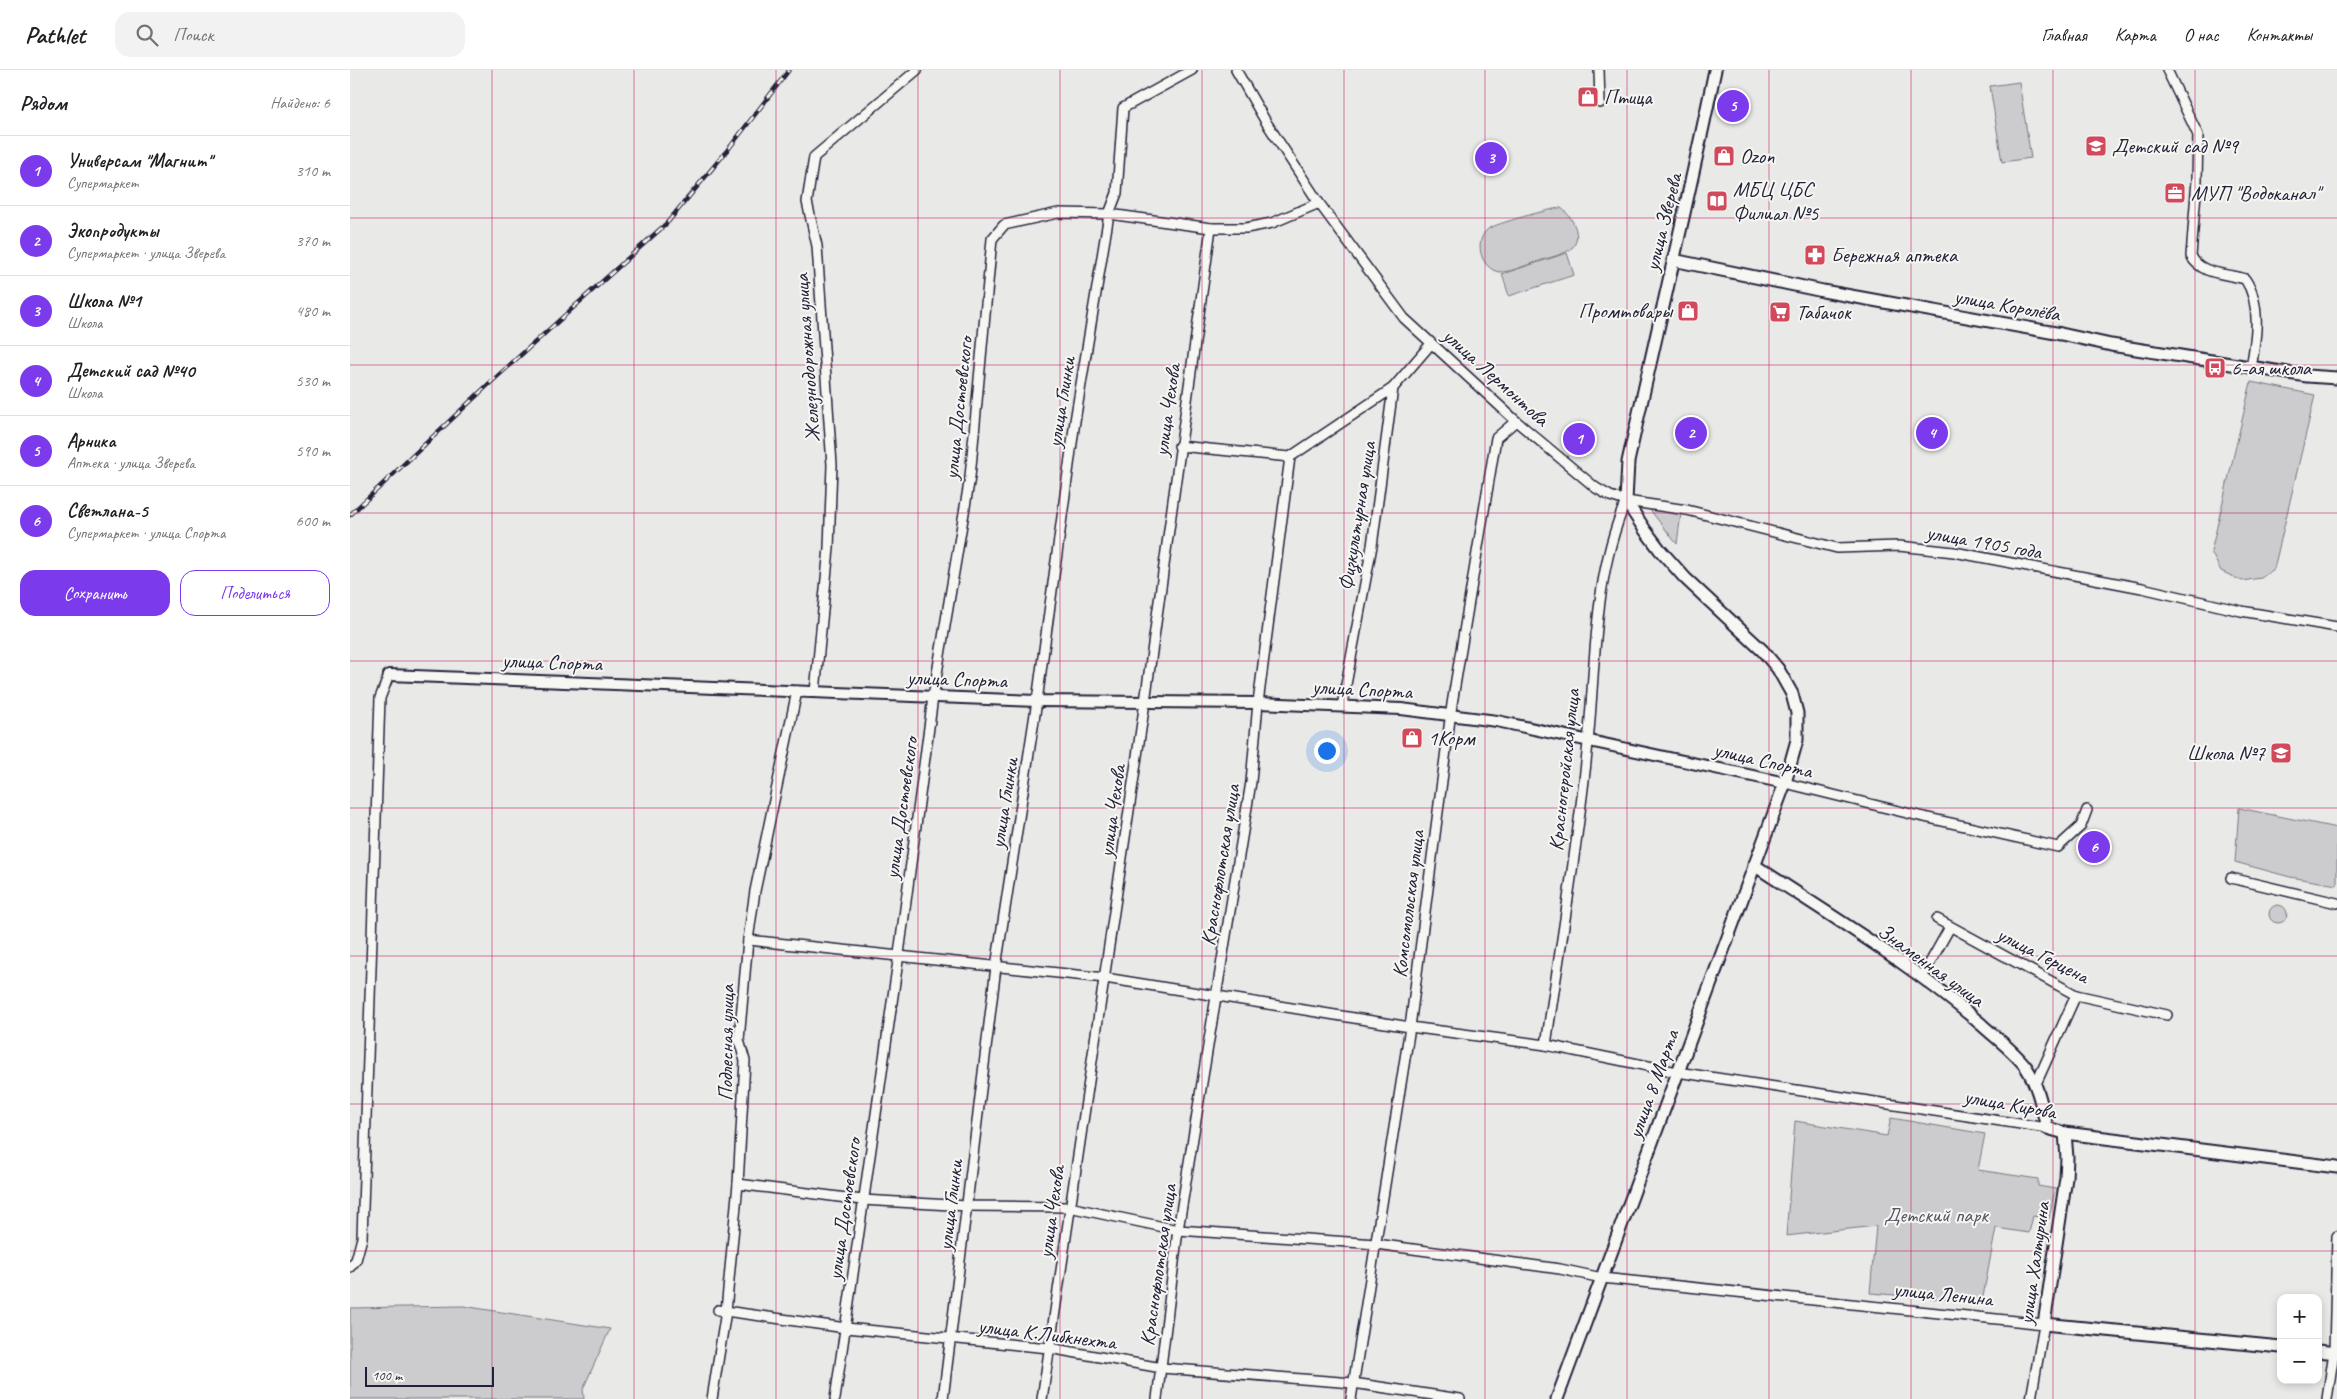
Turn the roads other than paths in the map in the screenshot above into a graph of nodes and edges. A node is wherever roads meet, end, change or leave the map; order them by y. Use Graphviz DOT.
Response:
graph roads {
  1 [pos="917,70"];
  2 [pos="1192,70"];
  3 [pos="1236,70"];
  4 [pos="1599,70"];
  5 [pos="1715,70"];
  6 [pos="2167,70"];
  7 [pos="1600,103"];
  8 [pos="1319,203"];
  9 [pos="1109,214"];
  10 [pos="1211,228"];
  11 [pos="1673,260"];
  12 [pos="1430,344"];
  13 [pos="2251,368"];
  14 [pos="2337,378"];
  15 [pos="1393,388"];
  16 [pos="1516,421"];
  17 [pos="1179,446"];
  18 [pos="1290,457"];
  19 [pos="1626,501"];
  20 [pos="2337,627"];
  21 [pos="389,675"];
  22 [pos="797,691"];
  23 [pos="815,692"];
  24 [pos="933,697"];
  25 [pos="1037,701"];
  26 [pos="1145,702"];
  27 [pos="1258,703"];
  28 [pos="1342,706"];
  29 [pos="1451,714"];
  30 [pos="1588,740"];
  31 [pos="1785,783"];
  32 [pos="2088,810"];
  33 [pos="1754,865"];
  34 [pos="2231,878"];
  35 [pos="2337,903"];
  36 [pos="1937,918"];
  37 [pos="1950,927"];
  38 [pos="748,940"];
  39 [pos="899,954"];
  40 [pos="996,967"];
  41 [pos="1922,977"];
  42 [pos="1105,978"];
  43 [pos="2076,995"];
  44 [pos="1217,997"];
  45 [pos="2168,1014"];
  46 [pos="1410,1027"];
  47 [pos="1546,1045"];
  48 [pos="1677,1072"];
  49 [pos="2036,1084"];
  50 [pos="2047,1128"];
  51 [pos="2065,1133"];
  52 [pos="2337,1167"];
  53 [pos="738,1184"];
  54 [pos="862,1200"];
  55 [pos="968,1206"];
  56 [pos="1069,1207"];
  57 [pos="1178,1230"];
  58 [pos="2337,1236"];
  59 [pos="1376,1244"];
  60 [pos="350,1267"];
  61 [pos="1602,1278"];
  62 [pos="722,1311"];
  63 [pos="2044,1324"];
  64 [pos="846,1328"];
  65 [pos="950,1339"];
  66 [pos="2277,1347"];
  67 [pos="1049,1348"];
  68 [pos="2322,1351"];
  69 [pos="2335,1352"];
  70 [pos="1162,1368"];
  71 [pos="1353,1383"];
  72 [pos="712,1399"];
  73 [pos="835,1399"];
  74 [pos="943,1399"];
  75 [pos="1042,1399"];
  76 [pos="1157,1399"];
  77 [pos="1351,1399"];
  78 [pos="1460,1399"];
  79 [pos="1557,1399"];
  80 [pos="2031,1399"];
  81 [pos="2327,1399"];
  1 -- 23 [label="street, Железнодорожная улица"];
  2 -- 9 [label="street, улица Глинки"];
  3 -- 8 [label="street, улица Лермонтова"];
  4 -- 7 [label="street"];
  5 -- 11 [label="main road, улица Зверева"];
  6 -- 13 [label="street"];
  8 -- 10 [label="street"];
  8 -- 12 [label="street, улица Лермонтова"];
  9 -- 10 [label="street"];
  9 -- 24 [label="street, улица Достоевского"];
  9 -- 25 [label="street, улица Глинки"];
  10 -- 17 [label="street, улица Чехова"];
  11 -- 13 [label="main road, улица Королёва"];
  11 -- 19 [label="main road, улица Зверева"];
  12 -- 15 [label="street"];
  12 -- 16 [label="street, улица Лермонтова"];
  13 -- 14 [label="main road, улица Королёва"];
  15 -- 18 [label="street"];
  15 -- 28 [label="street, Физкультурная улица"];
  16 -- 19 [label="street, улица Лермонтова"];
  16 -- 29 [label="street, Комсомольская улица"];
  17 -- 18 [label="street"];
  17 -- 26 [label="street, улица Чехова"];
  18 -- 27 [label="street, Краснофлотская улица"];
  19 -- 20 [label="street, улица 1905 года"];
  19 -- 30 [label="street, Красногеройская улица"];
  19 -- 31 [label="main road"];
  21 -- 22 [label="street, улица Спорта"];
  21 -- 60 [label="street, улица Спорта"];
  22 -- 23 [label="street, улица Спорта"];
  22 -- 38 [label="street, Подлесная улица"];
  23 -- 24 [label="street, улица Спорта"];
  24 -- 25 [label="street, улица Спорта"];
  24 -- 39 [label="street, улица Достоевского"];
  25 -- 26 [label="street, улица Спорта"];
  25 -- 40 [label="street, улица Глинки"];
  26 -- 27 [label="street, улица Спорта"];
  26 -- 42 [label="street, улица Чехова"];
  27 -- 28 [label="street, улица Спорта"];
  27 -- 44 [label="street, Краснофлотская улица"];
  28 -- 29 [label="street, улица Спорта"];
  29 -- 30 [label="street, улица Спорта"];
  29 -- 46 [label="street, Комсомольская улица"];
  30 -- 31 [label="street, улица Спорта"];
  30 -- 47 [label="street, Красногеройская улица"];
  31 -- 32 [label="street, улица Спорта"];
  31 -- 33 [label="main road, улица 8 Марта"];
  33 -- 41 [label="main road, Знаменная улица"];
  33 -- 48 [label="main road, улица 8 Марта"];
  34 -- 35 [label="street"];
  36 -- 37 [label="street, улица Герцена"];
  37 -- 41 [label="street"];
  37 -- 43 [label="street, улица Герцена"];
  38 -- 39 [label="street, улица Кирова"];
  38 -- 53 [label="street, Подлесная улица"];
  39 -- 40 [label="street, улица Кирова"];
  39 -- 54 [label="street, улица Достоевского"];
  40 -- 42 [label="street, улица Кирова"];
  40 -- 55 [label="street, улица Глинки"];
  41 -- 49 [label="main road, Знаменная улица"];
  42 -- 44 [label="street, улица Кирова"];
  42 -- 56 [label="street, улица Чехова"];
  43 -- 45 [label="street, улица Герцена"];
  43 -- 49 [label="street"];
  44 -- 46 [label="street, улица Кирова"];
  44 -- 57 [label="street, Краснофлотская улица"];
  46 -- 47 [label="street, улица Кирова"];
  46 -- 59 [label="street, Комсомольская улица"];
  47 -- 48 [label="street, улица Кирова"];
  48 -- 50 [label="street, улица Кирова"];
  48 -- 61 [label="main road, улица 8 Марта"];
  49 -- 50 [label="main road, Знаменная улица"];
  50 -- 51 [label="main road, улица Кирова"];
  51 -- 52 [label="main road, улица Кирова"];
  51 -- 63 [label="main road, улица Халтурина"];
  53 -- 54 [label="street, улица Ленина"];
  53 -- 62 [label="street, Подлесная улица"];
  54 -- 55 [label="street, улица Ленина"];
  54 -- 64 [label="street, улица Достоевского"];
  55 -- 56 [label="street, улица Ленина"];
  55 -- 65 [label="street, улица Глинки"];
  56 -- 57 [label="street, улица Ленина"];
  56 -- 67 [label="street, улица Чехова"];
  57 -- 59 [label="street, улица Ленина"];
  57 -- 70 [label="street, Краснофлотская улица"];
  58 -- 69 [label="street"];
  59 -- 61 [label="street, улица Ленина"];
  59 -- 71 [label="street, Комсомольская улица"];
  61 -- 63 [label="street, улица Ленина"];
  61 -- 79 [label="main road, улица 8 Марта"];
  62 -- 64 [label="street, улица К.Либкнехта"];
  62 -- 72 [label="street, Подлесная улица"];
  63 -- 66 [label="main road, улица Ленина"];
  63 -- 80 [label="street, улица Халтурина"];
  64 -- 65 [label="street, улица К.Либкнехта"];
  64 -- 73 [label="street, улица Достоевского"];
  65 -- 67 [label="street, улица К.Либкнехта"];
  65 -- 74 [label="street, улица Глинки"];
  67 -- 70 [label="street, улица К.Либкнехта"];
  67 -- 75 [label="street, улица Чехова"];
  68 -- 69 [label="main road"];
  69 -- 81 [label="street"];
  70 -- 71 [label="street, улица К.Либкнехта"];
  70 -- 76 [label="street, Краснофлотская улица"];
  71 -- 77 [label="street, Комсомольская улица"];
  71 -- 78 [label="street, улица К.Либкнехта"];
}
